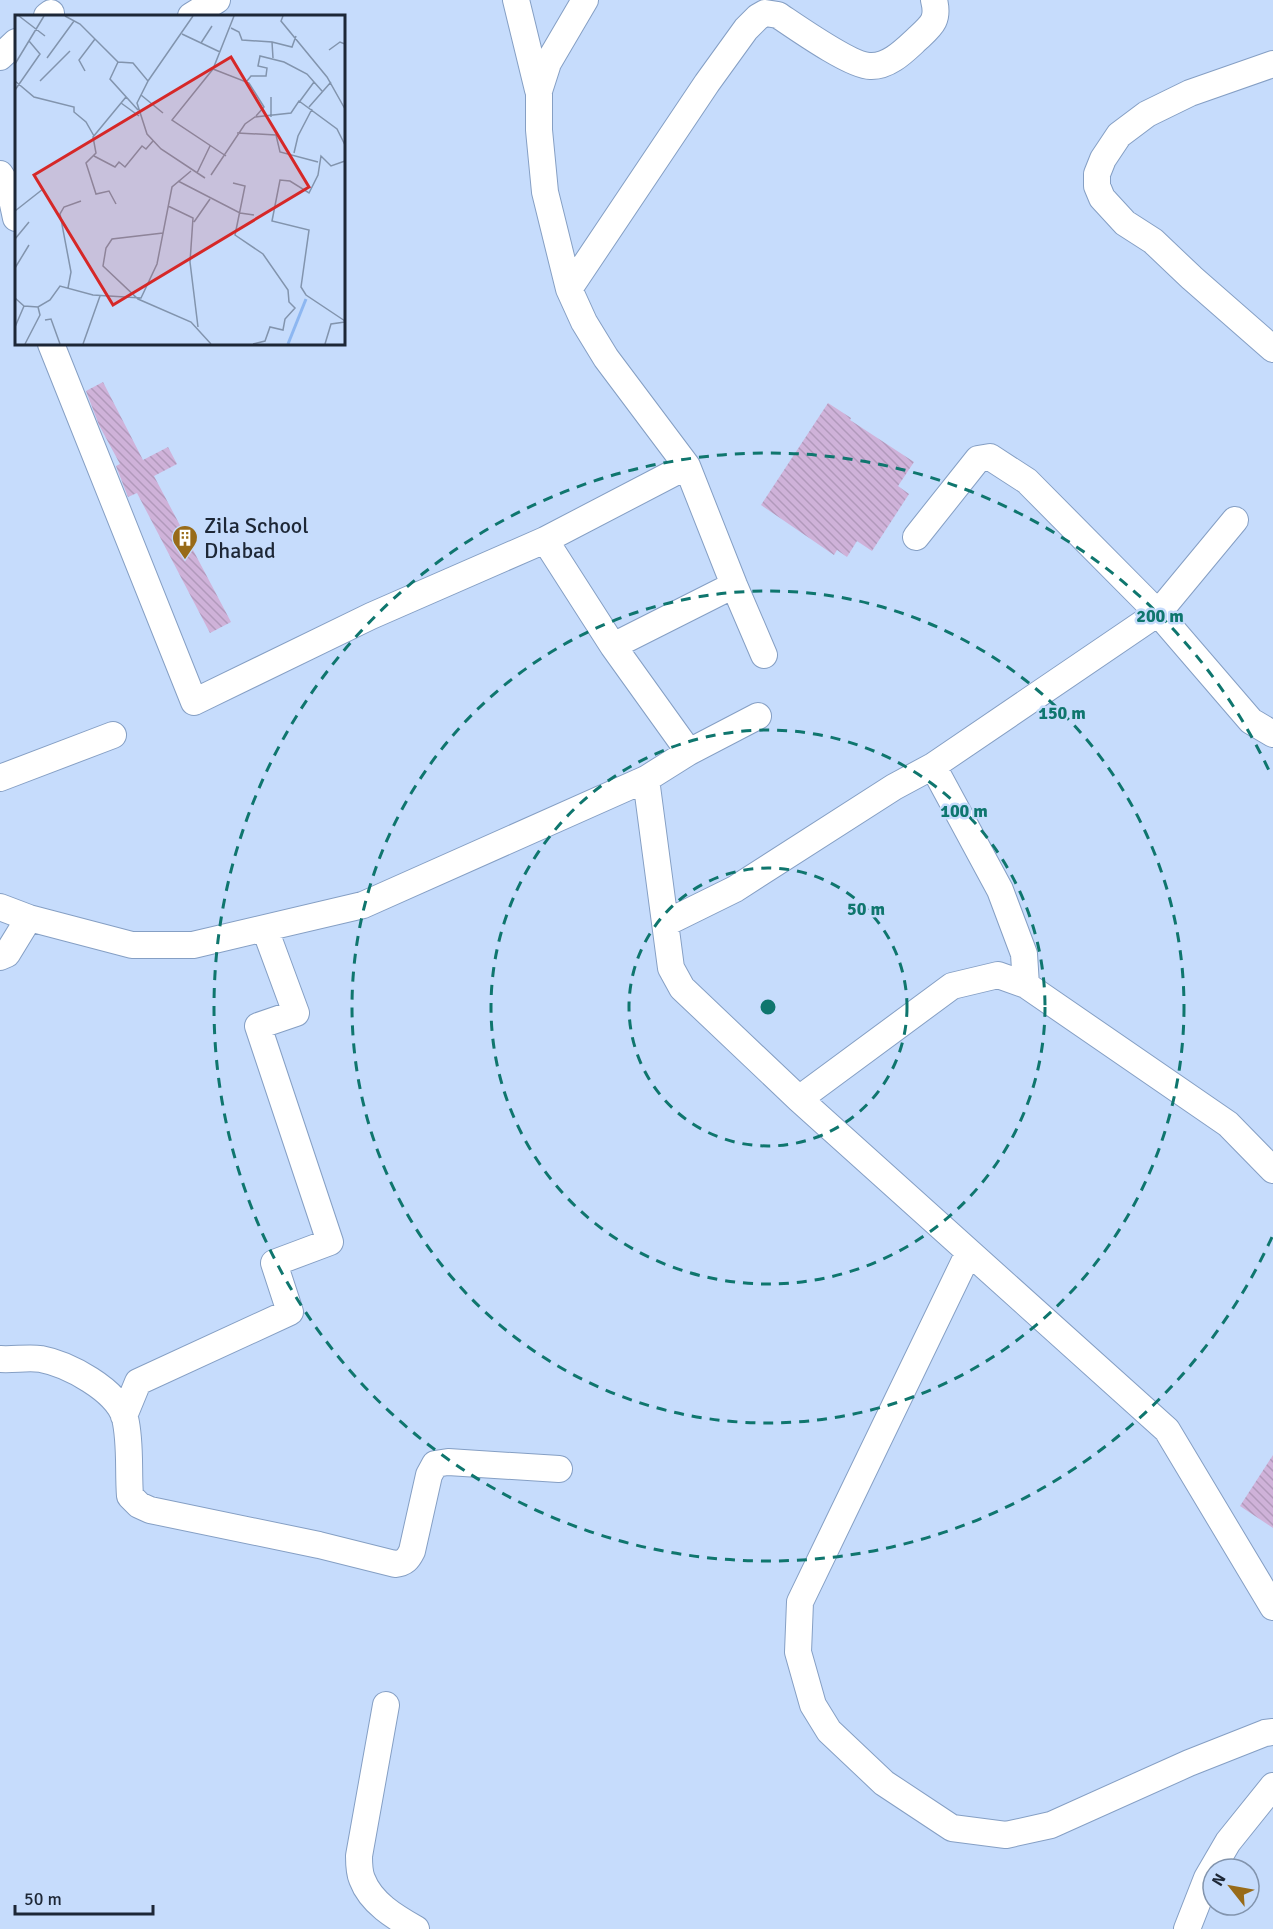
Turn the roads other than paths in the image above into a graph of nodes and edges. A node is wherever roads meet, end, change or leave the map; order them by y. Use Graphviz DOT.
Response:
graph roads {
  1 [pos="217,0"];
  2 [pos="516,0"];
  3 [pos="585,0"];
  4 [pos="934,0"];
  5 [pos="193,15"];
  6 [pos="15,43"];
  7 [pos="0,57"];
  8 [pos="1273,64"];
  9 [pos="538,91"];
  10 [pos="9,183"];
  11 [pos="15,213"];
  12 [pos="569,289"];
  13 [pos="51,345"];
  14 [pos="1273,349"];
  15 [pos="687,466"];
  16 [pos="1235,520"];
  17 [pos="916,537"];
  18 [pos="545,540"];
  19 [pos="734,585"];
  20 [pos="1158,613"];
  21 [pos="613,646"];
  22 [pos="764,655"];
  23 [pos="758,716"];
  24 [pos="1273,734"];
  25 [pos="113,735"];
  26 [pos="689,752"];
  27 [pos="933,766"];
  28 [pos="0,778"];
  29 [pos="646,779"];
  30 [pos="0,906"];
  31 [pos="29,918"];
  32 [pos="666,923"];
  33 [pos="265,929"];
  34 [pos="0,957"];
  35 [pos="1026,985"];
  36 [pos="799,1099"];
  37 [pos="1273,1170"];
  38 [pos="969,1252"];
  39 [pos="0,1359"];
  40 [pos="124,1416"];
  41 [pos="559,1469"];
  42 [pos="1273,1607"];
  43 [pos="386,1705"];
  44 [pos="1273,1732"];
  45 [pos="1273,1786"];
  46 [pos="416,1929"];
  47 [pos="1187,1929"];
  1 -- 5 [label="street"];
  2 -- 9 [label="street"];
  3 -- 9 [label="street"];
  4 -- 12 [label="street"];
  6 -- 7 [label="street"];
  8 -- 14 [label="street"];
  9 -- 12 [label="street"];
  10 -- 11 [label="street"];
  12 -- 15 [label="street"];
  13 -- 18 [label="street"];
  15 -- 18 [label="street"];
  15 -- 19 [label="street"];
  16 -- 20 [label="street"];
  17 -- 20 [label="street"];
  18 -- 21 [label="street"];
  19 -- 21 [label="street"];
  19 -- 22 [label="street"];
  20 -- 24 [label="street"];
  20 -- 27 [label="street"];
  21 -- 26 [label="street"];
  23 -- 26 [label="street"];
  25 -- 28 [label="street"];
  26 -- 29 [label="street"];
  27 -- 32 [label="street"];
  27 -- 35 [label="street"];
  29 -- 32 [label="street"];
  29 -- 33 [label="street"];
  30 -- 31 [label="street"];
  31 -- 33 [label="street"];
  31 -- 34 [label="street"];
  32 -- 36 [label="street"];
  33 -- 40 [label="street"];
  35 -- 36 [label="street"];
  35 -- 37 [label="street"];
  36 -- 38 [label="street"];
  38 -- 42 [label="street"];
  38 -- 44 [label="street"];
  39 -- 40 [label="street"];
  40 -- 41 [label="street"];
  43 -- 46 [label="street"];
  45 -- 47 [label="street"];
}
